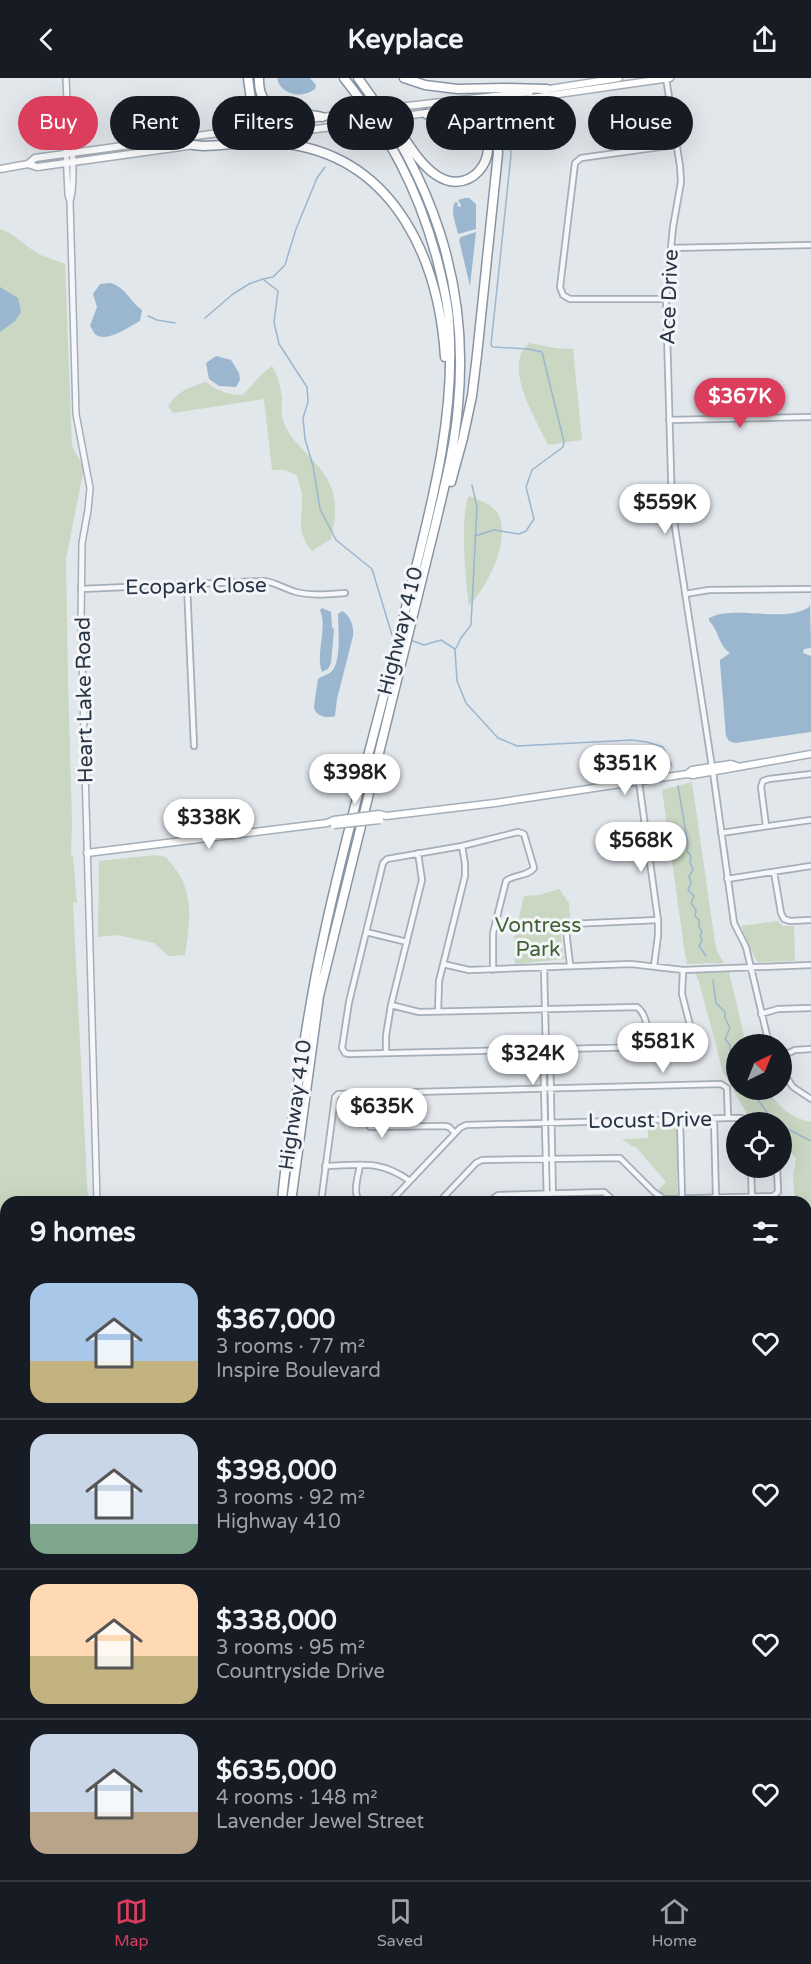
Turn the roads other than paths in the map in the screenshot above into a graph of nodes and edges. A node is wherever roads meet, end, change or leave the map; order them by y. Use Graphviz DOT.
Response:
graph roads {
  1 [pos="66,78"];
  2 [pos="248,78"];
  3 [pos="259,78"];
  4 [pos="338,78"];
  5 [pos="344,78"];
  6 [pos="358,78"];
  7 [pos="404,78"];
  8 [pos="619,78"];
  9 [pos="667,78"];
  10 [pos="547,89"];
  11 [pos="251,96"];
  12 [pos="354,96"];
  13 [pos="357,96"];
  14 [pos="370,96"];
  15 [pos="516,96"];
  16 [pos="532,96"];
  17 [pos="669,96"];
  18 [pos="426,105"];
  19 [pos="426,114"];
  20 [pos="322,117"];
  21 [pos="315,119"];
  22 [pos="315,128"];
  23 [pos="200,145"];
  24 [pos="110,147"];
  25 [pos="414,148"];
  26 [pos="151,150"];
  27 [pos="394,150"];
  28 [pos="404,150"];
  29 [pos="488,150"];
  30 [pos="498,150"];
  31 [pos="635,150"];
  32 [pos="676,150"];
  33 [pos="134,152"];
  34 [pos="69,153"];
  35 [pos="69,162"];
  36 [pos="28,164"];
  37 [pos="0,169"];
  38 [pos="811,244"];
  39 [pos="671,248"];
  40 [pos="666,299"];
  41 [pos="811,417"];
  42 [pos="669,420"];
  43 [pos="436,480"];
  44 [pos="436,522"];
  45 [pos="187,585"];
  46 [pos="81,589"];
  47 [pos="811,589"];
  48 [pos="345,593"];
  49 [pos="685,594"];
  50 [pos="194,746"];
  51 [pos="811,754"];
  52 [pos="713,770"];
  53 [pos="811,774"];
  54 [pos="639,782"];
  55 [pos="811,820"];
  56 [pos="766,826"];
  57 [pos="721,833"];
  58 [pos="462,846"];
  59 [pos="87,853"];
  60 [pos="418,853"];
  61 [pos="811,866"];
  62 [pos="774,872"];
  63 [pos="727,879"];
  64 [pos="658,920"];
  65 [pos="811,920"];
  66 [pos="366,932"];
  67 [pos="407,942"];
  68 [pos="443,964"];
  69 [pos="570,965"];
  70 [pos="811,965"];
  71 [pos="654,966"];
  72 [pos="750,967"];
  73 [pos="544,968"];
  74 [pos="493,970"];
  75 [pos="683,970"];
  76 [pos="391,1005"];
  77 [pos="811,1008"];
  78 [pos="545,1009"];
  79 [pos="438,1012"];
  80 [pos="761,1014"];
  81 [pos="766,1034"];
  82 [pos="648,1047"];
  83 [pos="546,1049"];
  84 [pos="811,1049"];
  85 [pos="792,1051"];
  86 [pos="386,1053"];
  87 [pos="792,1086"];
  88 [pos="544,1088"];
  89 [pos="550,1088"];
  90 [pos="371,1093"];
  91 [pos="811,1099"];
  92 [pos="728,1112"];
  93 [pos="726,1118"];
  94 [pos="714,1119"];
  95 [pos="680,1120"];
  96 [pos="545,1123"];
  97 [pos="551,1123"];
  98 [pos="455,1132"];
  99 [pos="546,1159"];
  100 [pos="552,1159"];
  101 [pos="360,1165"];
  102 [pos="325,1166"];
  103 [pos="751,1178"];
  104 [pos="777,1178"];
  105 [pos="410,1181"];
  106 [pos="547,1194"];
  107 [pos="553,1194"];
  108 [pos="97,1196"];
  109 [pos="281,1196"];
  110 [pos="292,1196"];
  111 [pos="322,1196"];
  112 [pos="357,1196"];
  113 [pos="396,1196"];
  114 [pos="446,1196"];
  115 [pos="497,1196"];
  116 [pos="608,1196"];
  117 [pos="660,1196"];
  118 [pos="682,1196"];
  119 [pos="716,1196"];
  120 [pos="752,1196"];
  121 [pos="774,1196"];
  1 -- 34 [label="street, Heart Lake Road"];
  2 -- 11 [label="highway"];
  3 -- 20 [label="highway"];
  4 -- 12 [label="highway"];
  5 -- 13 [label="highway, Highway 410"];
  6 -- 14 [label="highway, Highway 410"];
  7 -- 10 [label="highway"];
  8 -- 10 [label="main road"];
  9 -- 16 [label="main road"];
  9 -- 17 [label="street, Ace Drive"];
  10 -- 15 [label="main road"];
  18 -- 20 [label="main road, bridge"];
  19 -- 22 [label="main road, bridge"];
  20 -- 21 [label="main road"];
  23 -- 43 [label="highway"];
  24 -- 34 [label="main road"];
  25 -- 29 [label="highway"];
  26 -- 33 [label="main road"];
  27 -- 43 [label="highway, Highway 410"];
  28 -- 44 [label="highway, Highway 410"];
  30 -- 44 [label="highway"];
  31 -- 40 [label="street"];
  32 -- 39 [label="street, Ace Drive"];
  33 -- 35 [label="main road"];
  34 -- 35 [label="street, Heart Lake Road"];
  34 -- 36 [label="main road"];
  35 -- 36 [label="main road"];
  35 -- 46 [label="street, Heart Lake Road"];
  36 -- 37 [label="main road"];
  38 -- 39 [label="street"];
  39 -- 40 [label="street, Ace Drive"];
  40 -- 42 [label="street, Ace Drive"];
  41 -- 42 [label="street"];
  42 -- 49 [label="street, Ace Drive"];
  43 -- 109 [label="highway, Highway 410"];
  44 -- 110 [label="highway, Highway 410"];
  45 -- 46 [label="street, Ecopark Close"];
  45 -- 48 [label="street, Ecopark Close"];
  45 -- 50 [label="street"];
  46 -- 59 [label="street, Heart Lake Road"];
  47 -- 49 [label="street"];
  49 -- 52 [label="street, Ace Drive"];
  51 -- 52 [label="main road"];
  52 -- 54 [label="main road"];
  52 -- 57 [label="street, Ace Drive"];
  53 -- 56 [label="street"];
  54 -- 59 [label="main road, bridge"];
  54 -- 64 [label="street"];
  55 -- 56 [label="street"];
  56 -- 57 [label="street"];
  57 -- 63 [label="street, Ace Drive"];
  58 -- 60 [label="street"];
  58 -- 68 [label="street"];
  58 -- 74 [label="street"];
  59 -- 108 [label="street, Heart Lake Road"];
  60 -- 66 [label="street"];
  60 -- 67 [label="street"];
  61 -- 62 [label="street"];
  62 -- 63 [label="street"];
  62 -- 65 [label="street"];
  63 -- 72 [label="street, Ace Drive"];
  64 -- 69 [label="street"];
  64 -- 71 [label="street"];
  66 -- 67 [label="street"];
  66 -- 86 [label="street"];
  67 -- 76 [label="street"];
  68 -- 74 [label="street"];
  68 -- 79 [label="street"];
  69 -- 71 [label="street"];
  69 -- 73 [label="street"];
  70 -- 72 [label="street"];
  71 -- 75 [label="street"];
  72 -- 75 [label="street"];
  72 -- 80 [label="street, Ace Drive"];
  73 -- 74 [label="street"];
  73 -- 78 [label="street"];
  75 -- 82 [label="street"];
  76 -- 79 [label="street"];
  76 -- 86 [label="street"];
  77 -- 80 [label="street"];
  78 -- 79 [label="street"];
  78 -- 82 [label="street"];
  78 -- 83 [label="street"];
  80 -- 81 [label="street, Ace Drive"];
  82 -- 83 [label="street"];
  83 -- 86 [label="street"];
  83 -- 88 [label="street"];
  83 -- 89 [label="street"];
  84 -- 85 [label="street"];
  87 -- 91 [label="street"];
  88 -- 89 [label="street"];
  88 -- 90 [label="street"];
  88 -- 96 [label="street"];
  89 -- 92 [label="street"];
  89 -- 97 [label="street"];
  90 -- 98 [label="street"];
  90 -- 102 [label="street"];
  93 -- 94 [label="street, Locust Drive"];
  94 -- 95 [label="street, Locust Drive"];
  94 -- 119 [label="street"];
  95 -- 97 [label="street, Locust Drive"];
  95 -- 118 [label="street"];
  96 -- 97 [label="street, Locust Drive"];
  96 -- 98 [label="street, Locust Drive"];
  96 -- 99 [label="street"];
  97 -- 100 [label="street"];
  98 -- 105 [label="street"];
  99 -- 100 [label="street"];
  99 -- 106 [label="street"];
  99 -- 114 [label="street"];
  100 -- 107 [label="street"];
  100 -- 117 [label="street"];
  101 -- 102 [label="street"];
  101 -- 105 [label="street"];
  101 -- 112 [label="street"];
  102 -- 111 [label="street"];
  103 -- 120 [label="street"];
  104 -- 121 [label="street"];
  105 -- 113 [label="street"];
  106 -- 107 [label="street"];
  106 -- 115 [label="street"];
  107 -- 116 [label="street"];
}
